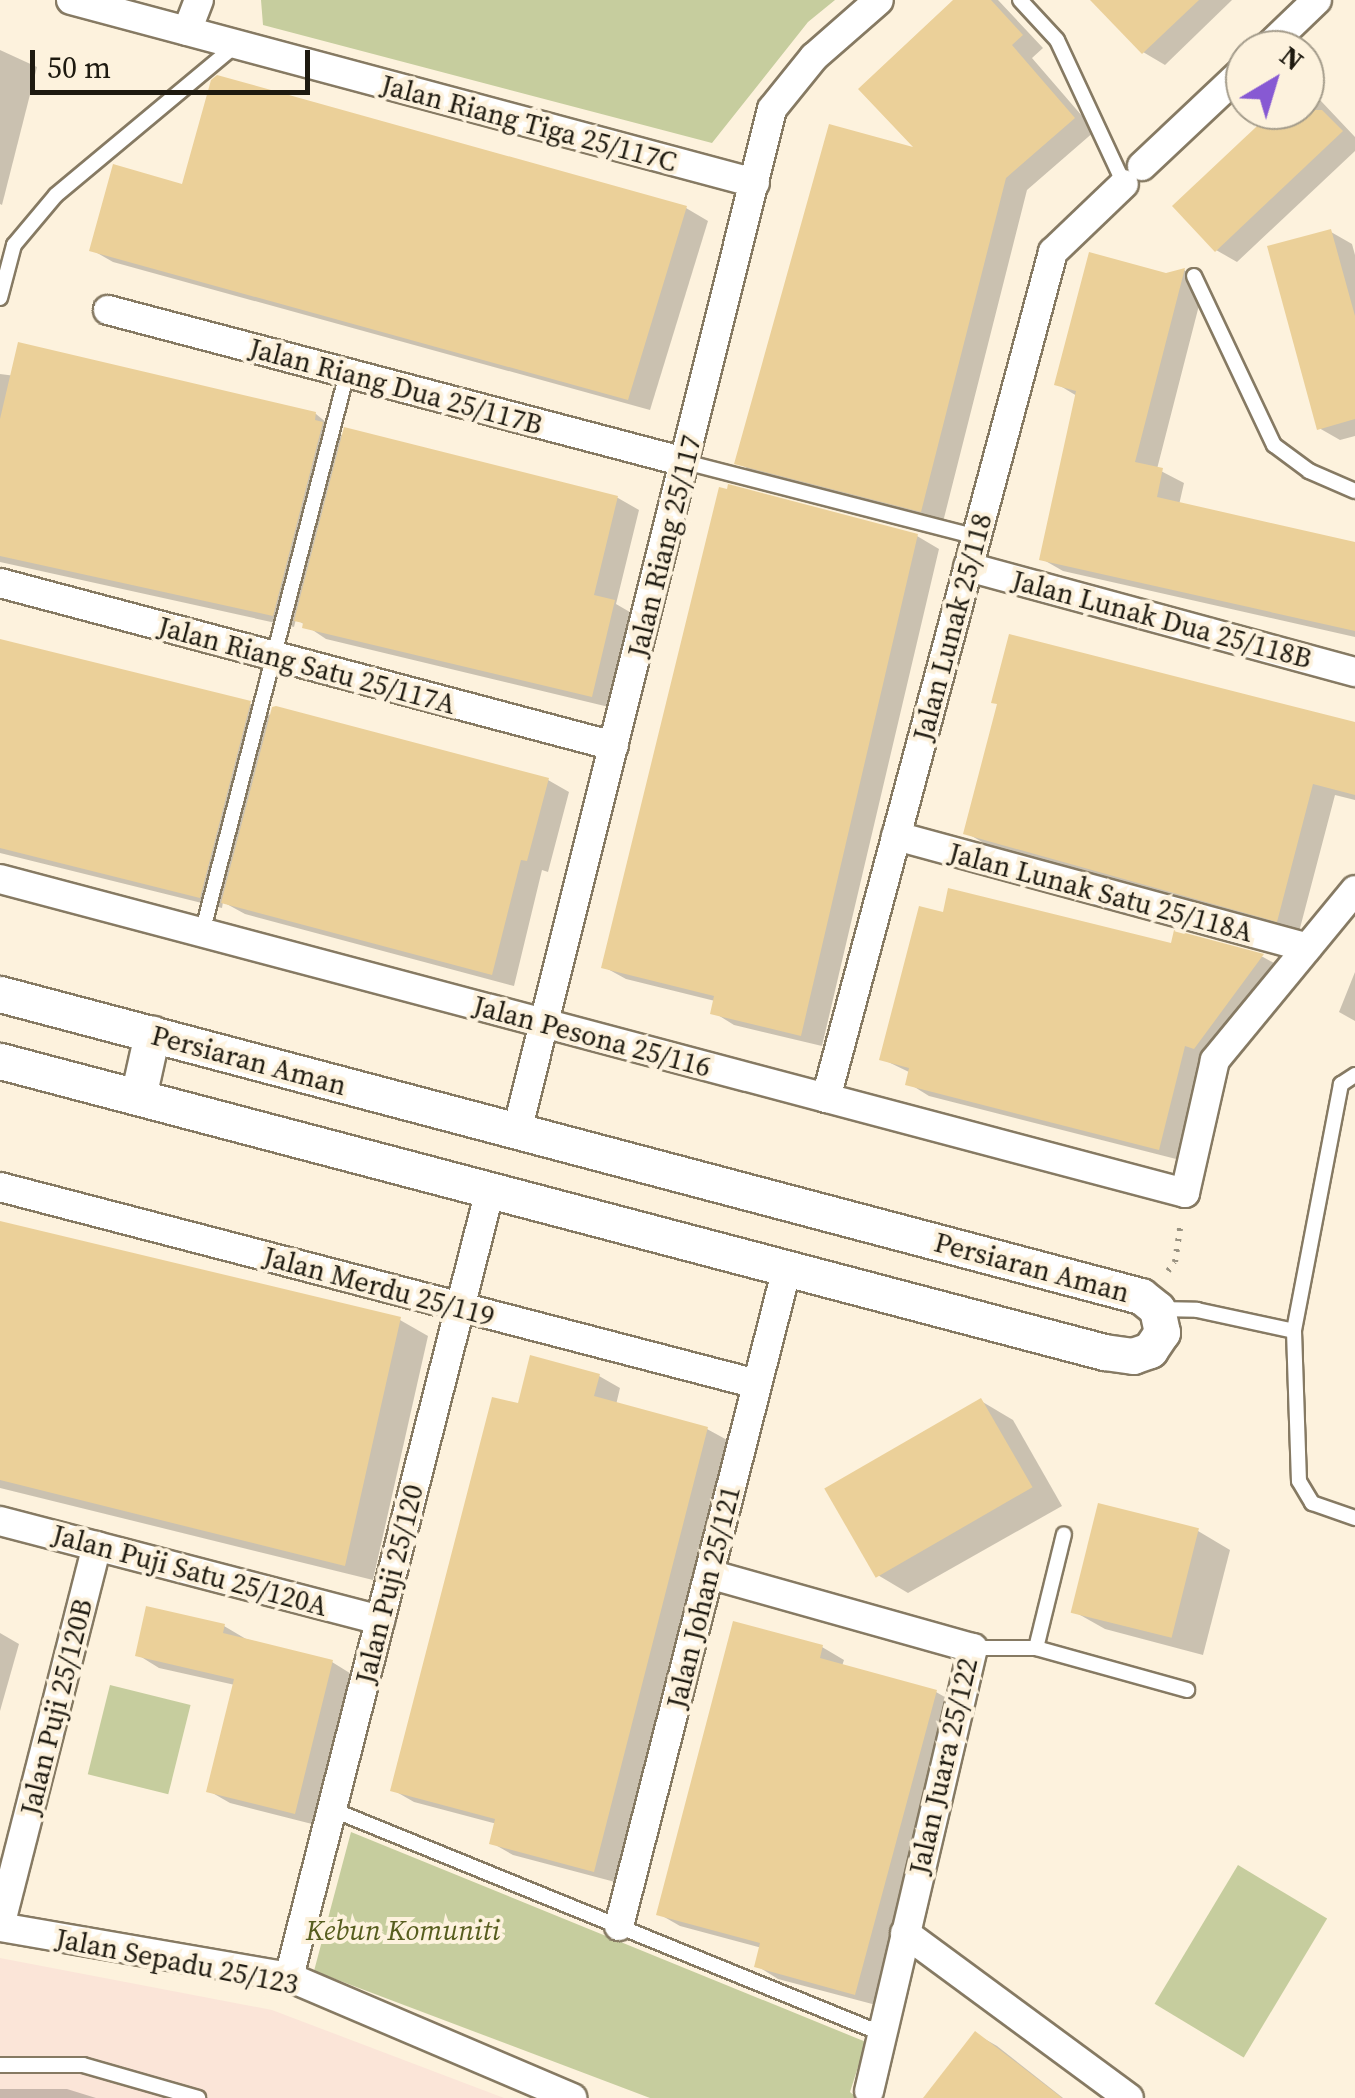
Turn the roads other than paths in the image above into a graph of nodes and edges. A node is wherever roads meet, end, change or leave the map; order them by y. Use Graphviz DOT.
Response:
graph roads {
  1 [pos="70,0"];
  2 [pos="200,0"];
  3 [pos="879,0"];
  4 [pos="1020,0"];
  5 [pos="1317,0"];
  6 [pos="1286,30"];
  7 [pos="188,31"];
  8 [pos="236,44"];
  9 [pos="1225,88"];
  10 [pos="1133,175"];
  11 [pos="754,183"];
  12 [pos="1194,276"];
  13 [pos="0,298"];
  14 [pos="108,310"];
  15 [pos="347,372"];
  16 [pos="685,462"];
  17 [pos="1355,490"];
  18 [pos="976,537"];
  19 [pos="968,567"];
  20 [pos="0,584"];
  21 [pos="274,656"];
  22 [pos="1355,672"];
  23 [pos="614,746"];
  24 [pos="896,836"];
  25 [pos="0,879"];
  26 [pos="1355,890"];
  27 [pos="202,933"];
  28 [pos="1307,948"];
  29 [pos="0,994"];
  30 [pos="544,1024"];
  31 [pos="152,1034"];
  32 [pos="0,1060"];
  33 [pos="1355,1075"];
  34 [pos="138,1097"];
  35 [pos="826,1098"];
  36 [pos="517,1131"];
  37 [pos="0,1187"];
  38 [pos="490,1190"];
  39 [pos="787,1268"];
  40 [pos="1149,1302"];
  41 [pos="460,1307"];
  42 [pos="1294,1332"];
  43 [pos="757,1384"];
  44 [pos="1355,1518"];
  45 [pos="0,1521"];
  46 [pos="1064,1534"];
  47 [pos="97,1546"];
  48 [pos="709,1574"];
  49 [pos="380,1620"];
  50 [pos="973,1648"];
  51 [pos="1036,1648"];
  52 [pos="1187,1690"];
  53 [pos="332,1809"];
  54 [pos="0,1926"];
  55 [pos="619,1926"];
  56 [pos="905,1933"];
  57 [pos="289,1978"];
  58 [pos="884,2034"];
  59 [pos="0,2065"];
  60 [pos="874,2095"];
  61 [pos="198,2098"];
  62 [pos="572,2098"];
  63 [pos="1129,2098"];
  1 -- 7 [label="street, Jalan Riang Tiga 25/117C"];
  2 -- 7 [label="street"];
  3 -- 11 [label="street, Jalan Riang 25/117"];
  4 -- 10 [label="lane"];
  5 -- 6 [label="street"];
  7 -- 8 [label="street, Jalan Riang Tiga 25/117C"];
  8 -- 11 [label="street, Jalan Riang Tiga 25/117C"];
  8 -- 13 [label="lane"];
  9 -- 10 [label="street, Jalan Lunak 25/118"];
  10 -- 18 [label="street, Jalan Lunak 25/118"];
  11 -- 16 [label="street, Jalan Riang 25/117"];
  12 -- 17 [label="lane"];
  14 -- 15 [label="street, Jalan Riang Dua 25/117B"];
  15 -- 16 [label="street, Jalan Riang Dua 25/117B"];
  15 -- 21 [label="lane"];
  16 -- 18 [label="lane"];
  16 -- 23 [label="street, Jalan Riang 25/117"];
  18 -- 19 [label="street, Jalan Lunak 25/118"];
  19 -- 22 [label="street, Jalan Lunak Dua 25/118B"];
  19 -- 24 [label="street, Jalan Lunak 25/118"];
  20 -- 21 [label="street, Jalan Riang Satu 25/117A"];
  21 -- 23 [label="street, Jalan Riang Satu 25/117A"];
  21 -- 27 [label="lane"];
  23 -- 30 [label="street, Jalan Riang 25/117"];
  24 -- 28 [label="street, Jalan Lunak Satu 25/118A"];
  24 -- 35 [label="street, Jalan Lunak 25/118"];
  25 -- 27 [label="street, Jalan Pesona 25/116"];
  26 -- 28 [label="street"];
  27 -- 30 [label="street, Jalan Pesona 25/116"];
  28 -- 35 [label="street, Jalan Pesona 25/116"];
  29 -- 31 [label="street, Persiaran Aman"];
  30 -- 35 [label="street, Jalan Pesona 25/116"];
  30 -- 36 [label="street, Jalan Riang 25/117"];
  31 -- 34 [label="street"];
  31 -- 36 [label="street, Persiaran Aman"];
  32 -- 34 [label="street, Persiaran Aman"];
  33 -- 42 [label="lane"];
  34 -- 38 [label="street, Persiaran Aman"];
  36 -- 40 [label="street, Persiaran Aman"];
  37 -- 41 [label="street, Jalan Merdu 25/119"];
  38 -- 39 [label="street, Persiaran Aman"];
  38 -- 41 [label="street, Jalan Puji 25/120"];
  39 -- 40 [label="street, Persiaran Aman"];
  39 -- 43 [label="street, Jalan Johan 25/121"];
  40 -- 42 [label="lane"];
  41 -- 43 [label="street, Jalan Merdu 25/119"];
  41 -- 49 [label="street, Jalan Puji 25/120"];
  42 -- 44 [label="lane"];
  43 -- 48 [label="street, Jalan Johan 25/121"];
  45 -- 47 [label="street, Jalan Puji Satu 25/120A"];
  46 -- 51 [label="lane"];
  47 -- 49 [label="street, Jalan Puji Satu 25/120A"];
  47 -- 54 [label="street, Jalan Puji 25/120B"];
  48 -- 50 [label="street, Jalan Juara 25/122"];
  48 -- 55 [label="street, Jalan Johan 25/121"];
  49 -- 53 [label="street, Jalan Puji 25/120"];
  50 -- 51 [label="lane"];
  50 -- 56 [label="street, Jalan Juara 25/122"];
  51 -- 52 [label="lane"];
  53 -- 55 [label="lane"];
  53 -- 57 [label="street, Jalan Puji 25/120"];
  54 -- 57 [label="street, Jalan Sepadu 25/123"];
  55 -- 58 [label="lane"];
  56 -- 58 [label="street, Jalan Juara 25/122"];
  56 -- 63 [label="street"];
  57 -- 62 [label="street, Jalan Sepadu 25/123"];
  58 -- 60 [label="street, Jalan Juara 25/122"];
  59 -- 61 [label="lane"];
}
